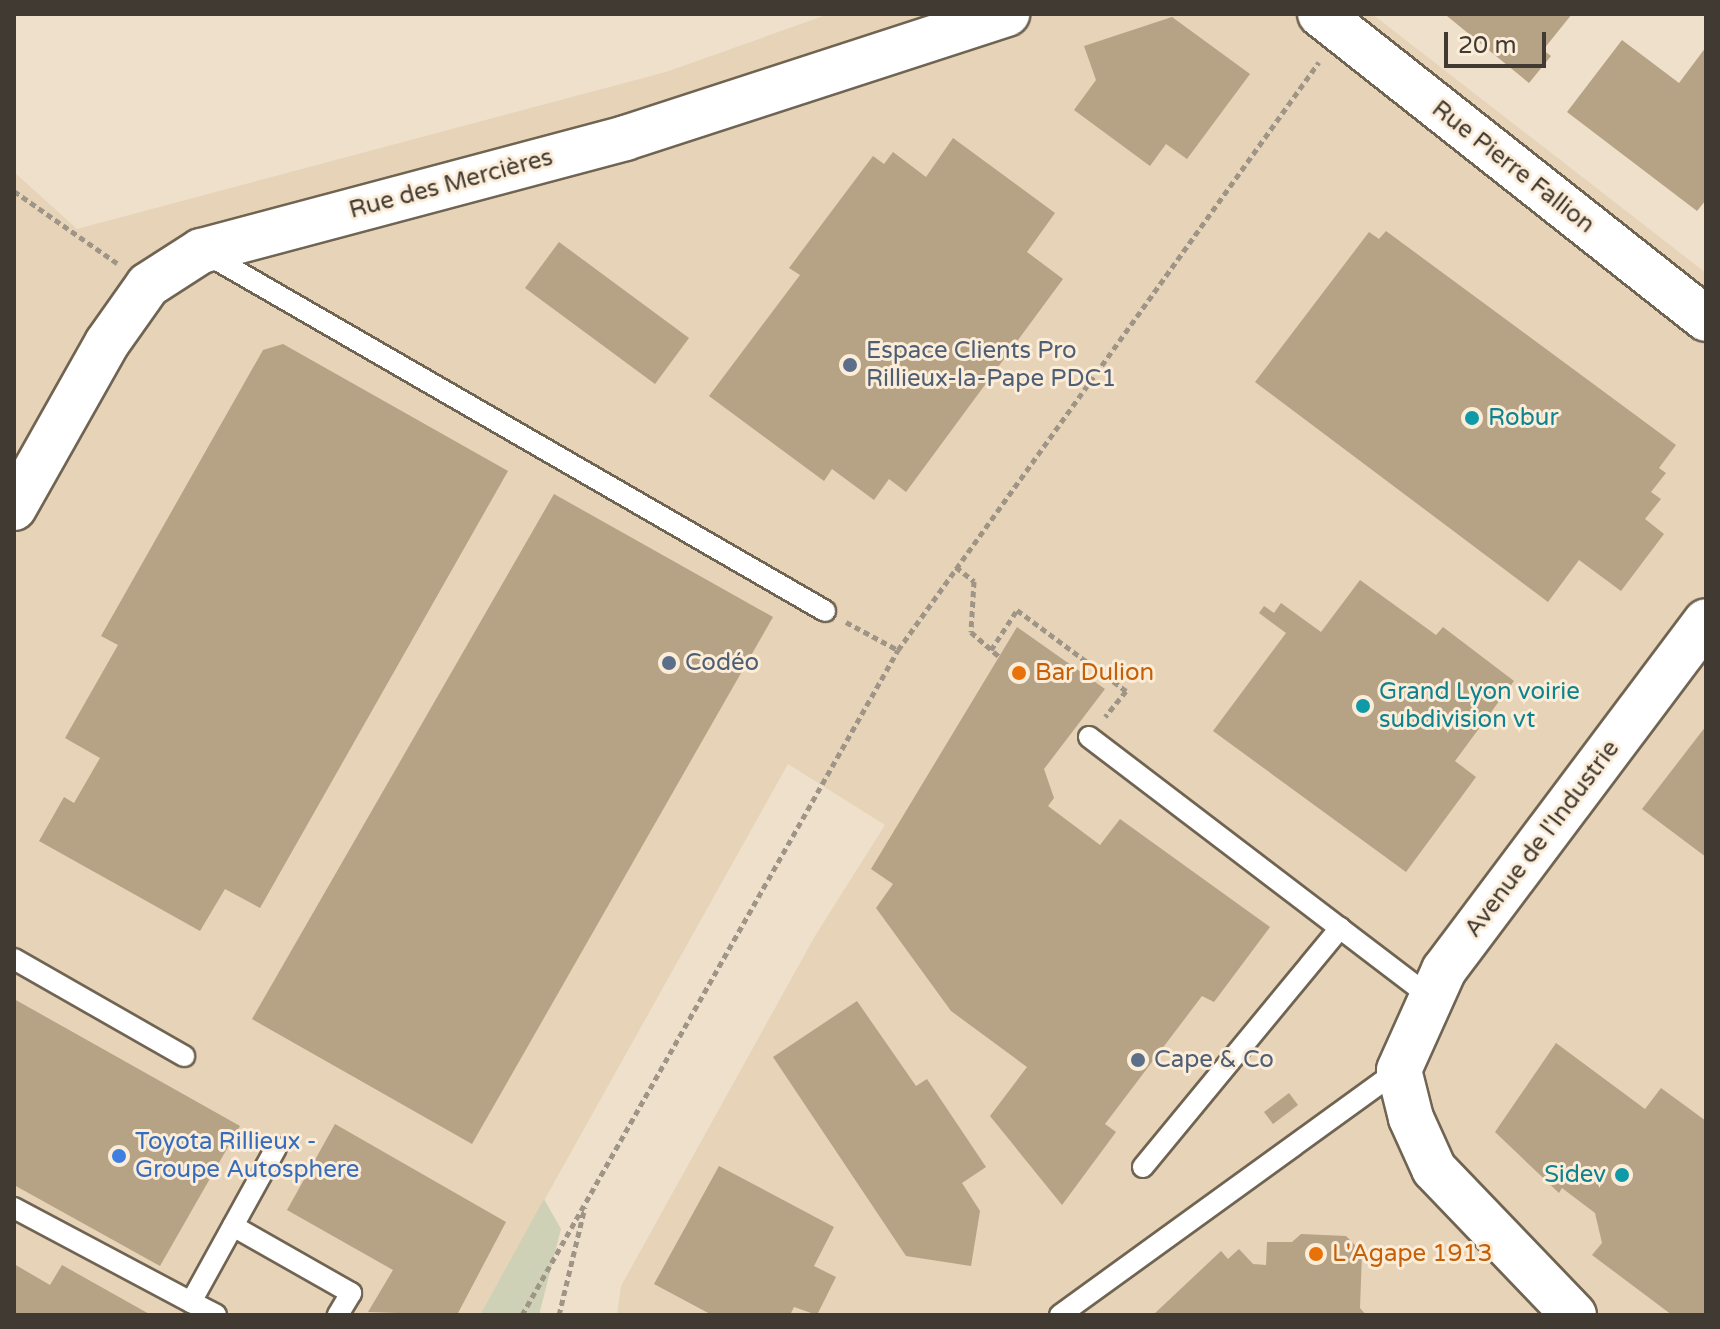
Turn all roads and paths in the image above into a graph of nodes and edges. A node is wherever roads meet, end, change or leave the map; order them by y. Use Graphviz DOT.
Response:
graph roads {
  1 [pos="1007,14"];
  2 [pos="1320,14"];
  3 [pos="1314,70"];
  4 [pos="14,191"];
  5 [pos="201,251"];
  6 [pos="148,285"];
  7 [pos="1706,319"];
  8 [pos="14,508"];
  9 [pos="956,567"];
  10 [pos="825,611"];
  11 [pos="1706,621"];
  12 [pos="898,650"];
  13 [pos="991,650"];
  14 [pos="999,656"];
  15 [pos="1089,737"];
  16 [pos="1340,928"];
  17 [pos="14,959"];
  18 [pos="1431,998"];
  19 [pos="184,1056"];
  20 [pos="1399,1070"];
  21 [pos="276,1148"];
  22 [pos="1143,1167"];
  23 [pos="586,1199"];
  24 [pos="14,1208"];
  25 [pos="233,1226"];
  26 [pos="191,1302"];
  27 [pos="216,1315"];
  28 [pos="338,1315"];
  29 [pos="522,1315"];
  30 [pos="559,1315"];
  31 [pos="1060,1315"];
  32 [pos="1574,1315"];
  1 -- 5 [label="street, Rue des Mercières"];
  2 -- 7 [label="street, Rue Pierre Fallion"];
  3 -- 9 [label="path"];
  4 -- 6 [label="path"];
  5 -- 6 [label="street, Rue des Mercières"];
  5 -- 10 [label="lane"];
  6 -- 8 [label="street, Rue des Mercières"];
  9 -- 12 [label="path"];
  9 -- 13 [label="path"];
  10 -- 12 [label="path"];
  11 -- 18 [label="street, Avenue de l'Industrie"];
  12 -- 23 [label="path"];
  13 -- 14 [label="path"];
  13 -- 15 [label="path"];
  15 -- 16 [label="lane"];
  16 -- 18 [label="lane"];
  16 -- 22 [label="lane"];
  17 -- 19 [label="lane"];
  18 -- 20 [label="street, Avenue de l'Industrie"];
  20 -- 31 [label="lane"];
  20 -- 32 [label="street"];
  21 -- 25 [label="lane"];
  23 -- 29 [label="path"];
  23 -- 30 [label="path"];
  24 -- 26 [label="lane"];
  25 -- 26 [label="lane"];
  25 -- 28 [label="lane"];
  26 -- 27 [label="lane"];
}
